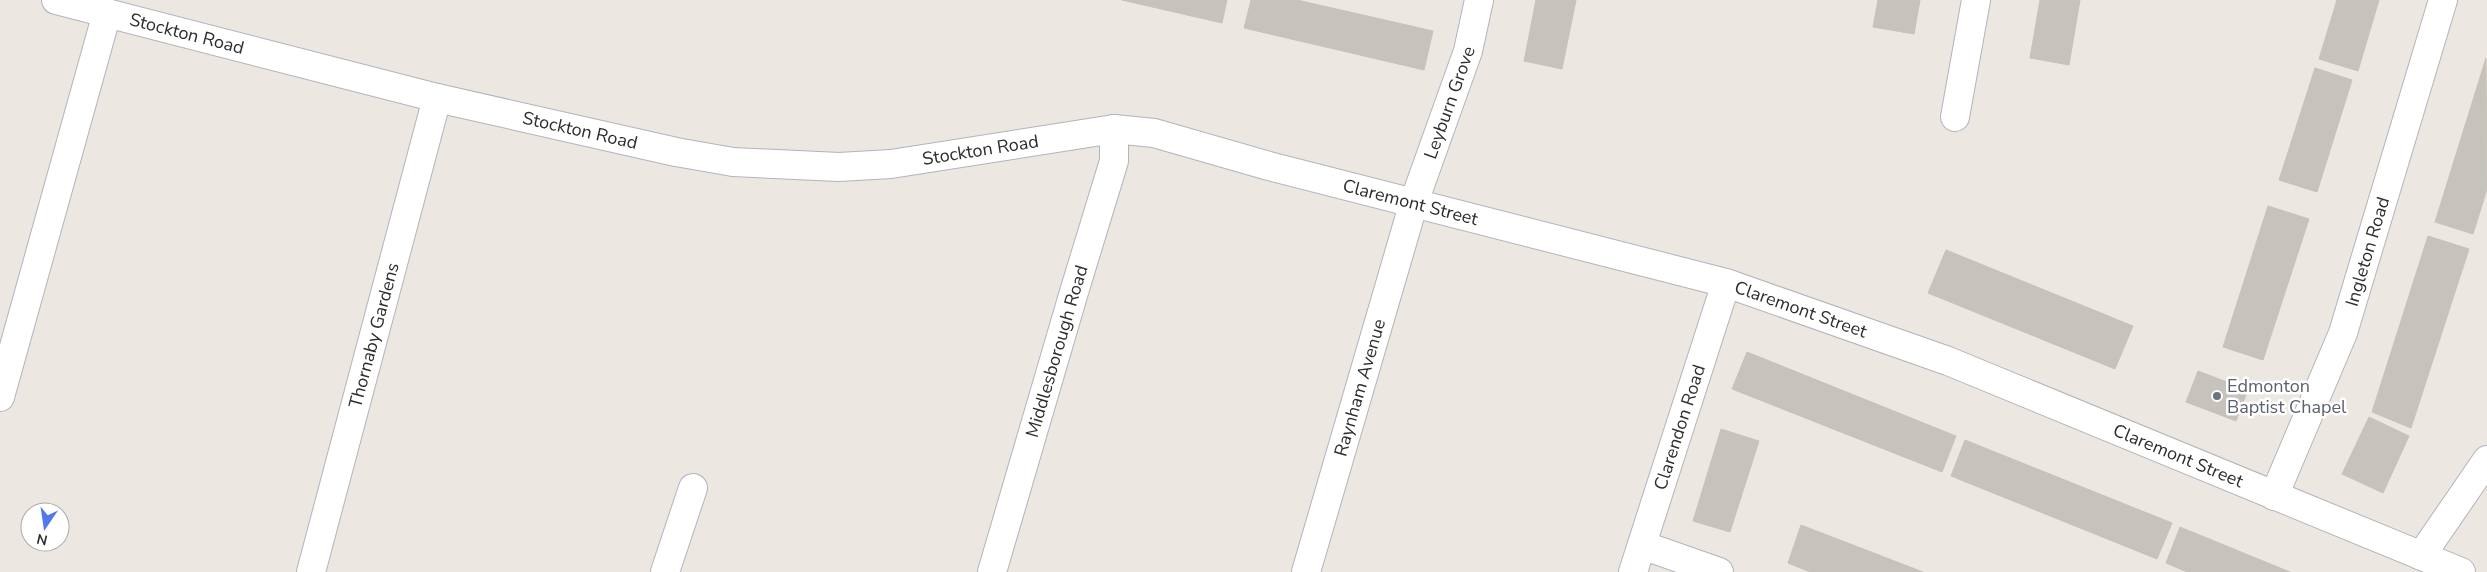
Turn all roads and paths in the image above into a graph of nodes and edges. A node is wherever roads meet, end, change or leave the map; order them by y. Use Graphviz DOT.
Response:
graph roads {
  1 [pos="56,0"];
  2 [pos="1479,0"];
  3 [pos="1976,0"];
  4 [pos="2443,0"];
  5 [pos="107,12"];
  6 [pos="437,98"];
  7 [pos="1955,117"];
  8 [pos="1114,129"];
  9 [pos="1414,202"];
  10 [pos="1726,283"];
  11 [pos="0,397"];
  12 [pos="2487,460"];
  13 [pos="693,488"];
  14 [pos="2274,496"];
  15 [pos="1642,545"];
  16 [pos="2421,556"];
  17 [pos="311,572"];
  18 [pos="665,572"];
  19 [pos="992,572"];
  20 [pos="1306,572"];
  21 [pos="1633,572"];
  22 [pos="1719,572"];
  23 [pos="2461,572"];
  1 -- 5 [label="street, Stockton Road"];
  2 -- 9 [label="street, Leyburn Grove"];
  3 -- 7 [label="street"];
  4 -- 14 [label="street, Ingleton Road"];
  5 -- 6 [label="street, Stockton Road"];
  5 -- 11 [label="street"];
  6 -- 8 [label="street, Stockton Road"];
  6 -- 17 [label="street, Thornaby Gardens"];
  8 -- 9 [label="street, Claremont Street"];
  8 -- 19 [label="street, Middlesborough Road"];
  9 -- 10 [label="street, Claremont Street"];
  9 -- 20 [label="street, Raynham Avenue"];
  10 -- 14 [label="street, Claremont Street"];
  10 -- 15 [label="street, Clarendon Road"];
  12 -- 16 [label="street"];
  13 -- 18 [label="street"];
  14 -- 16 [label="street, Claremont Street"];
  15 -- 21 [label="street, Clarendon Road"];
  15 -- 22 [label="street"];
  16 -- 23 [label="street, Claremont Street"];
}
